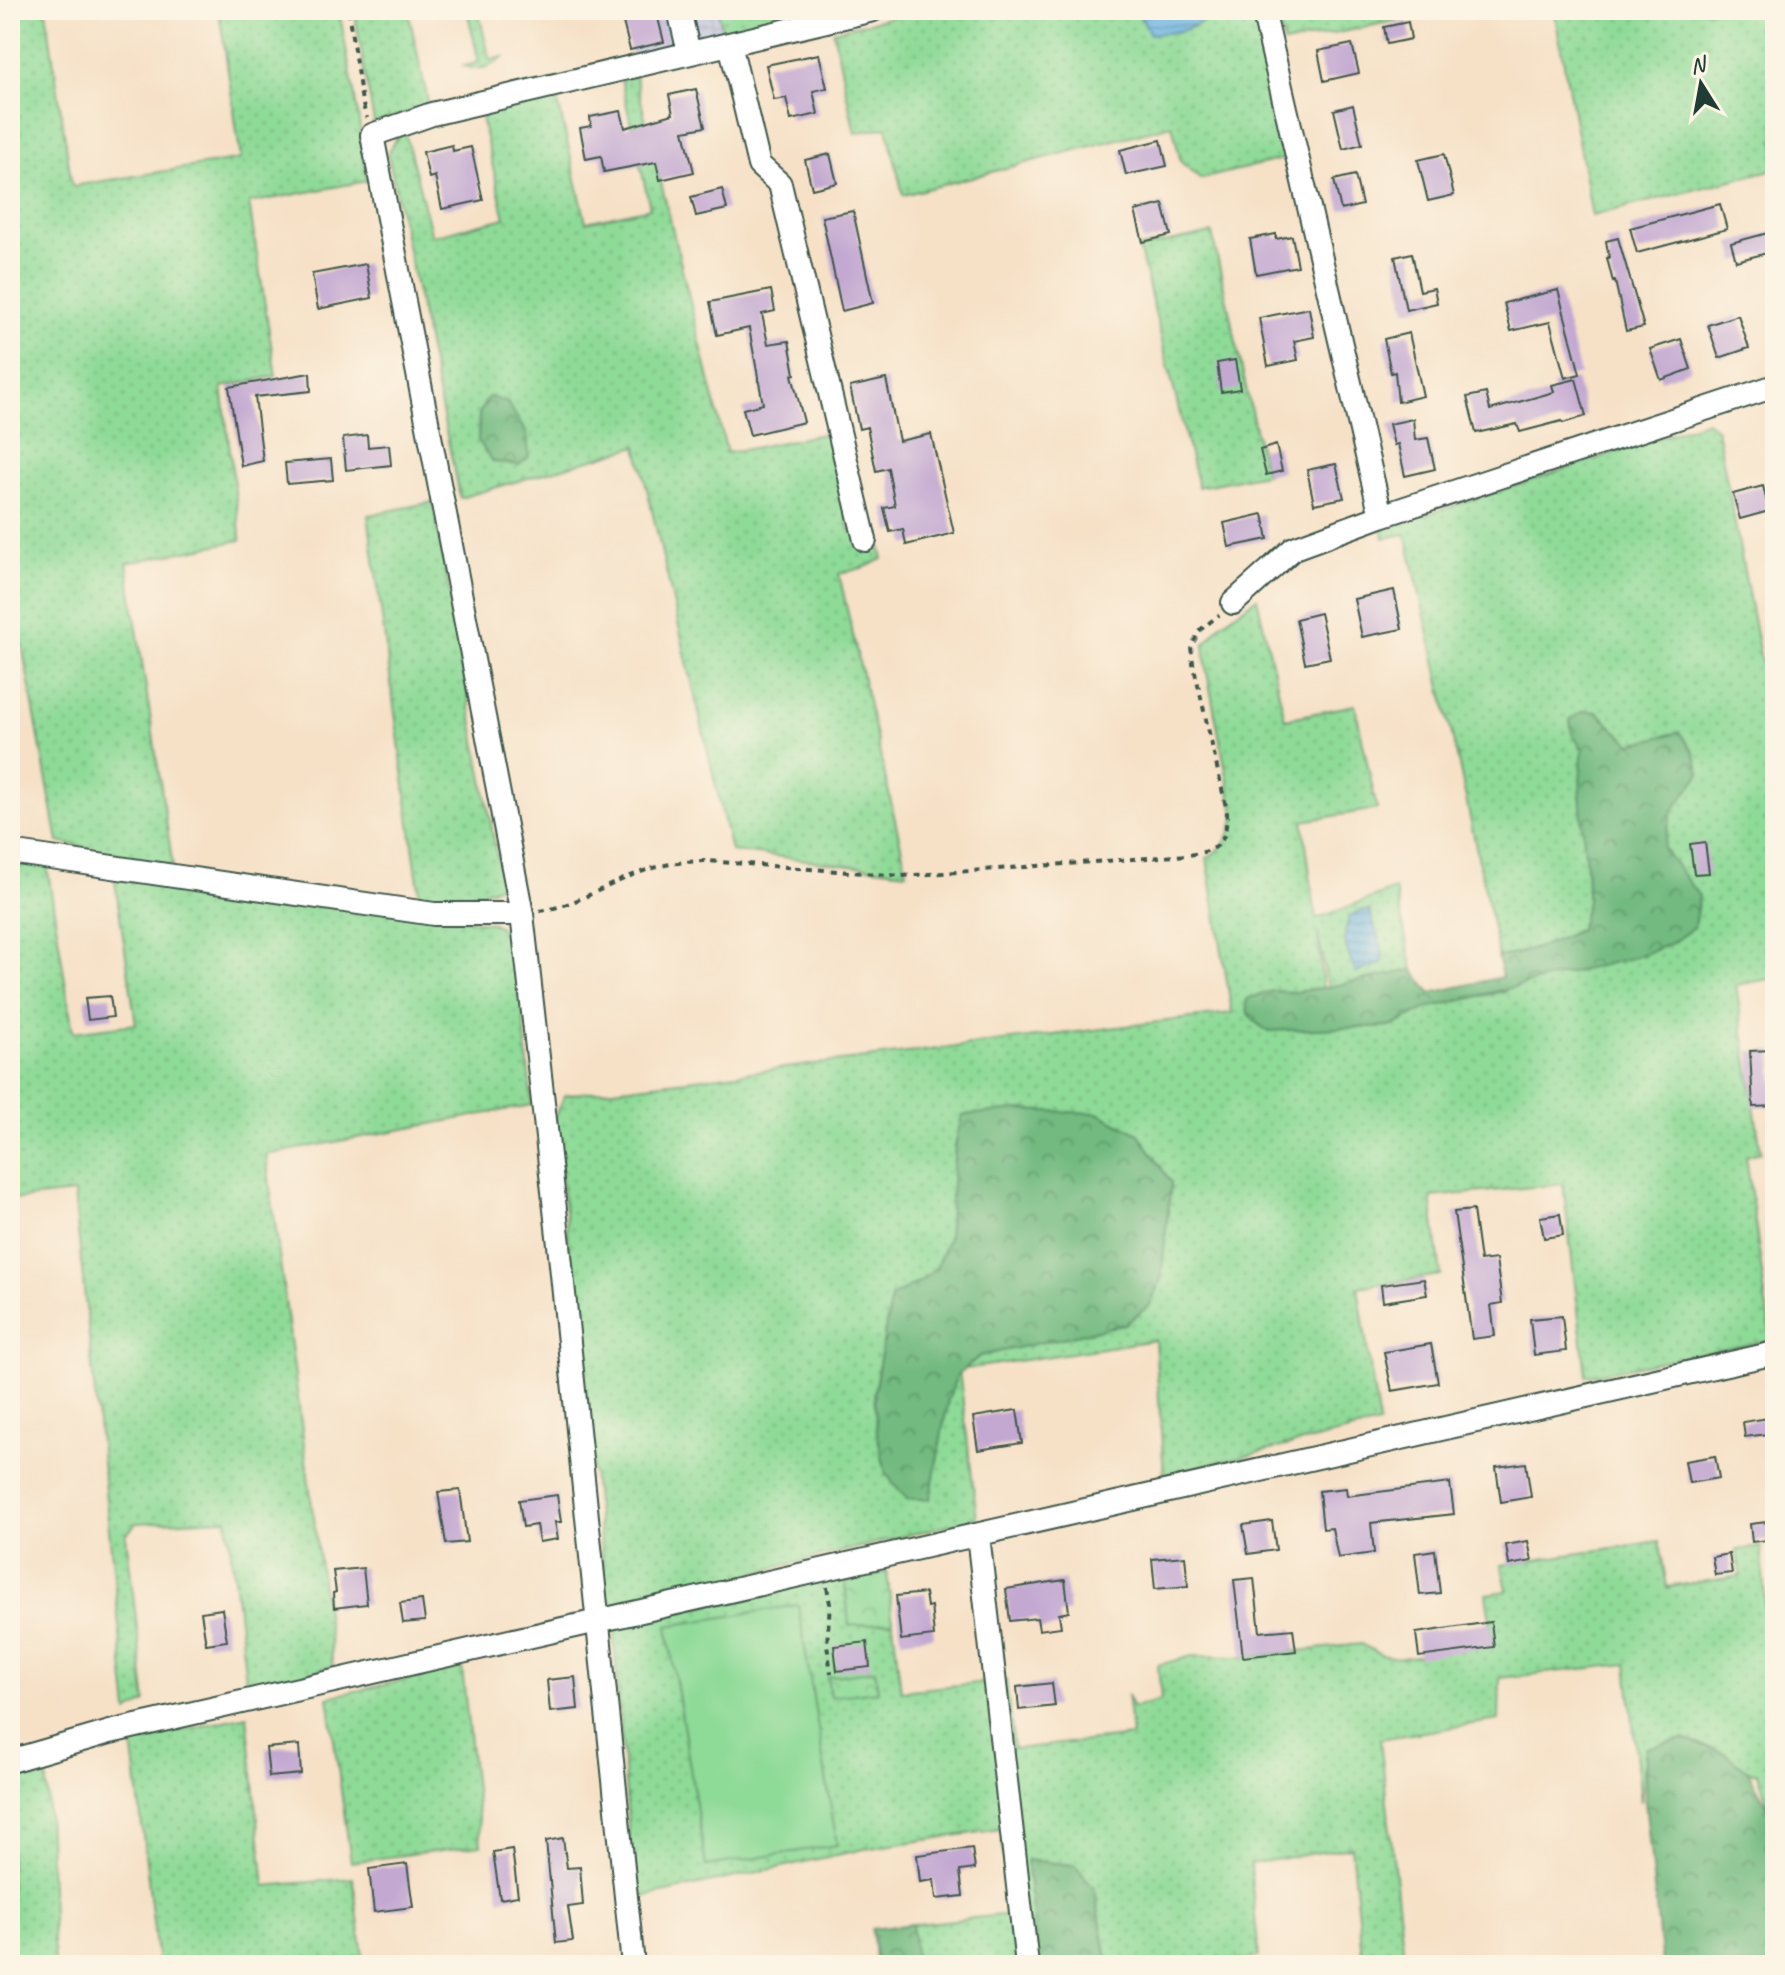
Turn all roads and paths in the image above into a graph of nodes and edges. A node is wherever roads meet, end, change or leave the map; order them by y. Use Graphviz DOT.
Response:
graph roads {
  1 [pos="348,10"];
  2 [pos="679,10"];
  3 [pos="873,10"];
  4 [pos="1263,10"];
  5 [pos="730,44"];
  6 [pos="689,53"];
  7 [pos="372,135"];
  8 [pos="1775,386"];
  9 [pos="1381,516"];
  10 [pos="865,540"];
  11 [pos="1233,603"];
  12 [pos="10,852"];
  13 [pos="522,914"];
  14 [pos="1775,1353"];
  15 [pos="978,1535"];
  16 [pos="825,1570"];
  17 [pos="597,1622"];
  18 [pos="831,1673"];
  19 [pos="10,1761"];
  20 [pos="633,1965"];
  21 [pos="1027,1965"];
  1 -- 7 [label="path"];
  2 -- 6 [label="street"];
  3 -- 5 [label="street"];
  4 -- 9 [label="street"];
  5 -- 6 [label="street"];
  5 -- 10 [label="street"];
  6 -- 7 [label="street"];
  7 -- 13 [label="street"];
  8 -- 9 [label="street"];
  9 -- 11 [label="street"];
  11 -- 13 [label="path"];
  12 -- 13 [label="street"];
  13 -- 17 [label="street"];
  14 -- 15 [label="street"];
  15 -- 16 [label="street"];
  15 -- 21 [label="street"];
  16 -- 17 [label="street"];
  16 -- 18 [label="path"];
  17 -- 19 [label="street"];
  17 -- 20 [label="street"];
}
